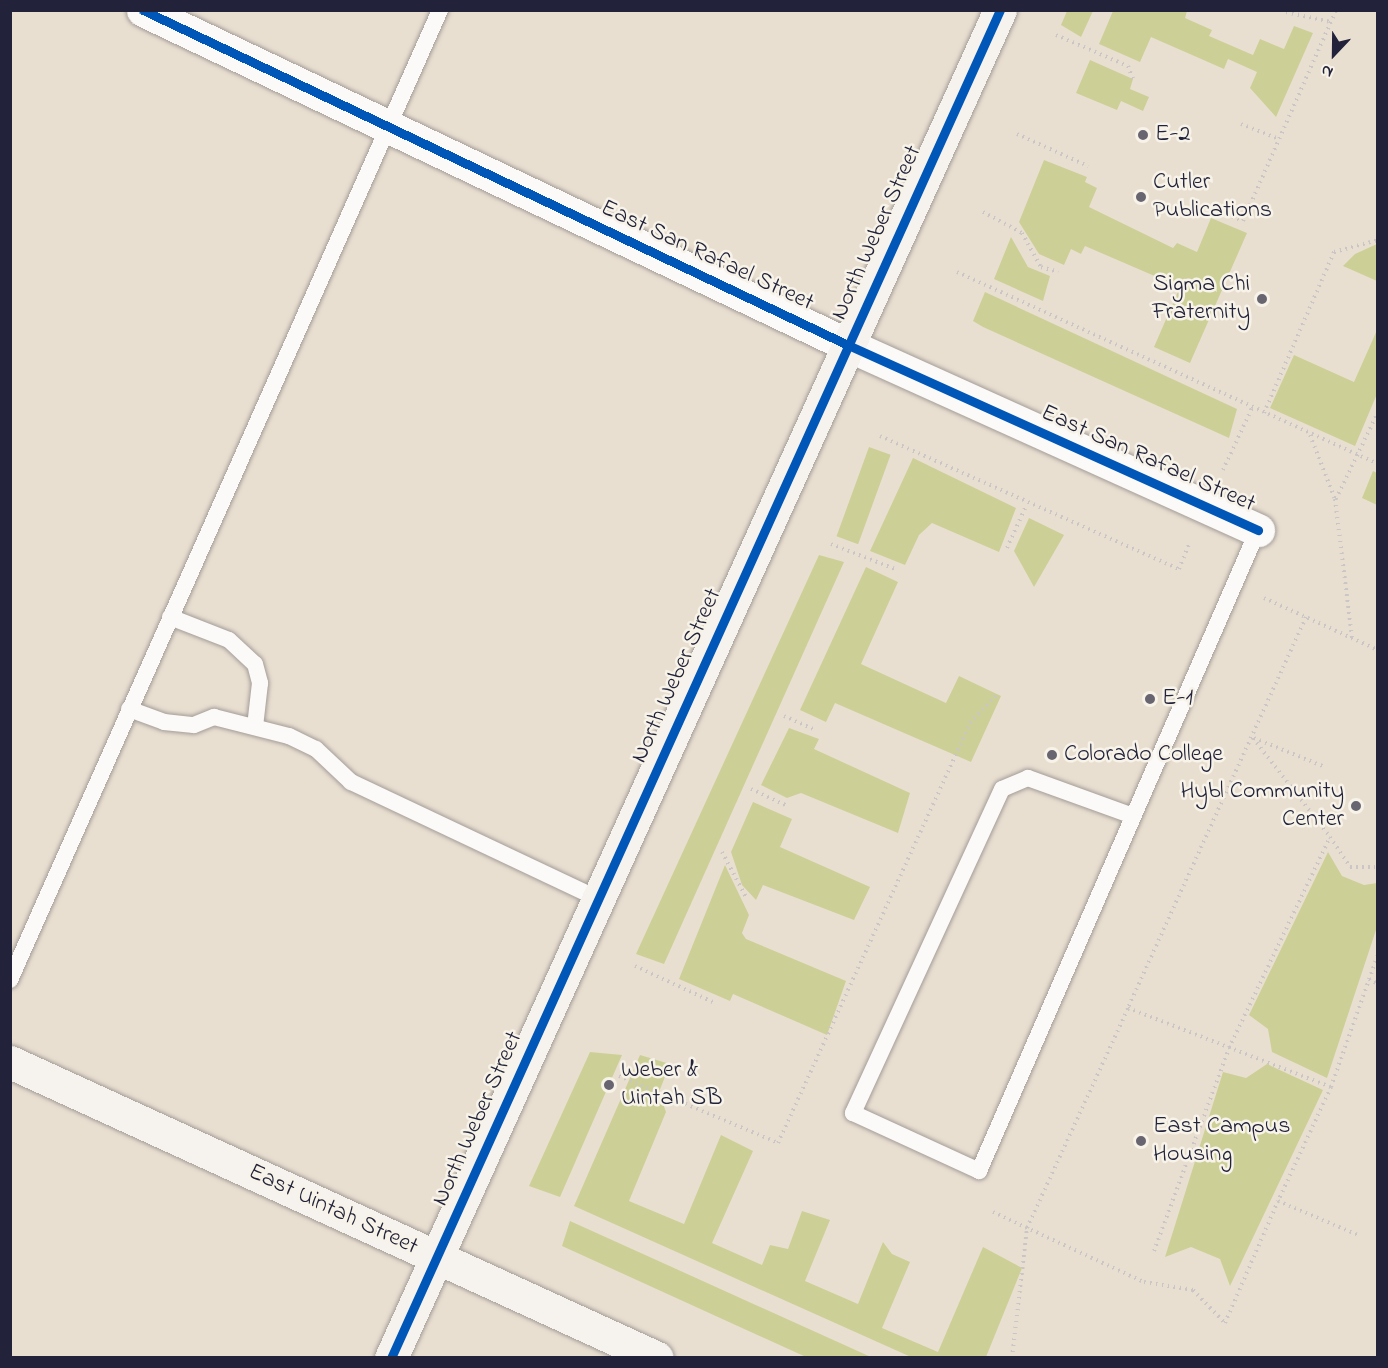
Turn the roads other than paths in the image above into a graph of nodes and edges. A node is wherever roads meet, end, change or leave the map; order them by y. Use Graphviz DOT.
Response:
graph roads {
  1 [pos="143,10"];
  2 [pos="440,10"];
  3 [pos="1000,10"];
  4 [pos="386,126"];
  5 [pos="848,345"];
  6 [pos="1258,530"];
  7 [pos="170,617"];
  8 [pos="129,710"];
  9 [pos="255,728"];
  10 [pos="1133,816"];
  11 [pos="598,899"];
  12 [pos="10,980"];
  13 [pos="10,1062"];
  14 [pos="437,1258"];
  15 [pos="391,1358"];
  16 [pos="657,1358"];
  1 -- 4 [label="street, East San Rafael Street"];
  2 -- 4 [label="lane"];
  3 -- 5 [label="street, North Weber Street"];
  4 -- 5 [label="street, East San Rafael Street"];
  4 -- 7 [label="lane"];
  5 -- 6 [label="street, East San Rafael Street"];
  5 -- 11 [label="street, North Weber Street"];
  6 -- 10 [label="lane"];
  7 -- 8 [label="lane"];
  7 -- 9 [label="lane"];
  8 -- 9 [label="lane"];
  8 -- 12 [label="lane"];
  9 -- 11 [label="lane"];
  10 -- 10 [label="lane"];
  11 -- 14 [label="street, North Weber Street"];
  13 -- 14 [label="street, East Uintah Street"];
  14 -- 15 [label="street, North Weber Street"];
  14 -- 16 [label="street, East Uintah Street"];
}
